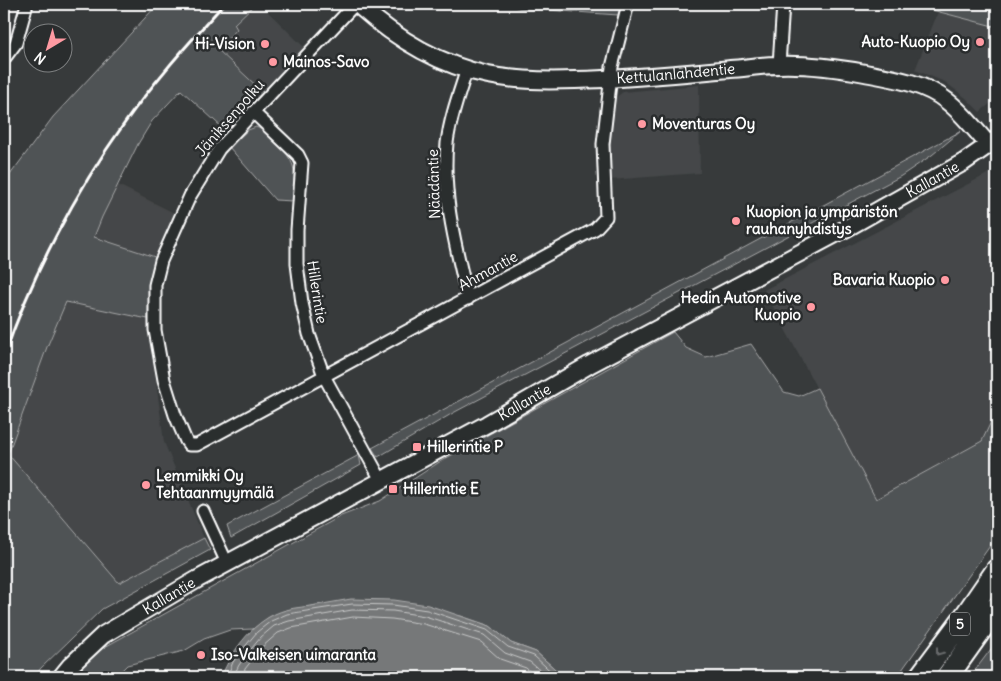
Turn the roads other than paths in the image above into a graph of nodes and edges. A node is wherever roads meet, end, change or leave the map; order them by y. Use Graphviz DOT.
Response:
graph roads {
  1 [pos="27,4"];
  2 [pos="356,4"];
  3 [pos="628,4"];
  4 [pos="783,4"];
  5 [pos="4,59"];
  6 [pos="779,65"];
  7 [pos="467,69"];
  8 [pos="610,80"];
  9 [pos="253,112"];
  10 [pos="995,140"];
  11 [pos="468,299"];
  12 [pos="324,376"];
  13 [pos="189,445"];
  14 [pos="381,480"];
  15 [pos="202,512"];
  16 [pos="227,562"];
  17 [pos="997,570"];
  18 [pos="997,607"];
  19 [pos="61,677"];
  20 [pos="920,677"];
  21 [pos="947,677"];
  1 -- 5 [label="street"];
  2 -- 7 [label="main road, Kettulanlahdentie"];
  2 -- 9 [label="street, Jäniksenpolku"];
  3 -- 8 [label="street, Ahmantie"];
  4 -- 6 [label="street"];
  6 -- 8 [label="main road, Kettulanlahdentie"];
  6 -- 10 [label="main road, Kettulanlahdentie"];
  7 -- 8 [label="main road, Kettulanlahdentie"];
  7 -- 11 [label="street, Näädäntie"];
  8 -- 11 [label="street, Ahmantie"];
  9 -- 12 [label="street, Hillerintie"];
  9 -- 13 [label="street, Jäniksenpolku"];
  10 -- 14 [label="main road, Kallantie"];
  11 -- 12 [label="street, Ahmantie"];
  12 -- 13 [label="street, Ahmantie"];
  12 -- 14 [label="street, Hillerintie"];
  14 -- 16 [label="main road, Kallantie"];
  15 -- 16 [label="street"];
  16 -- 19 [label="main road, Kallantie"];
  17 -- 20 [label="highway, 5, one-way"];
  18 -- 21 [label="highway, 5"];
}
